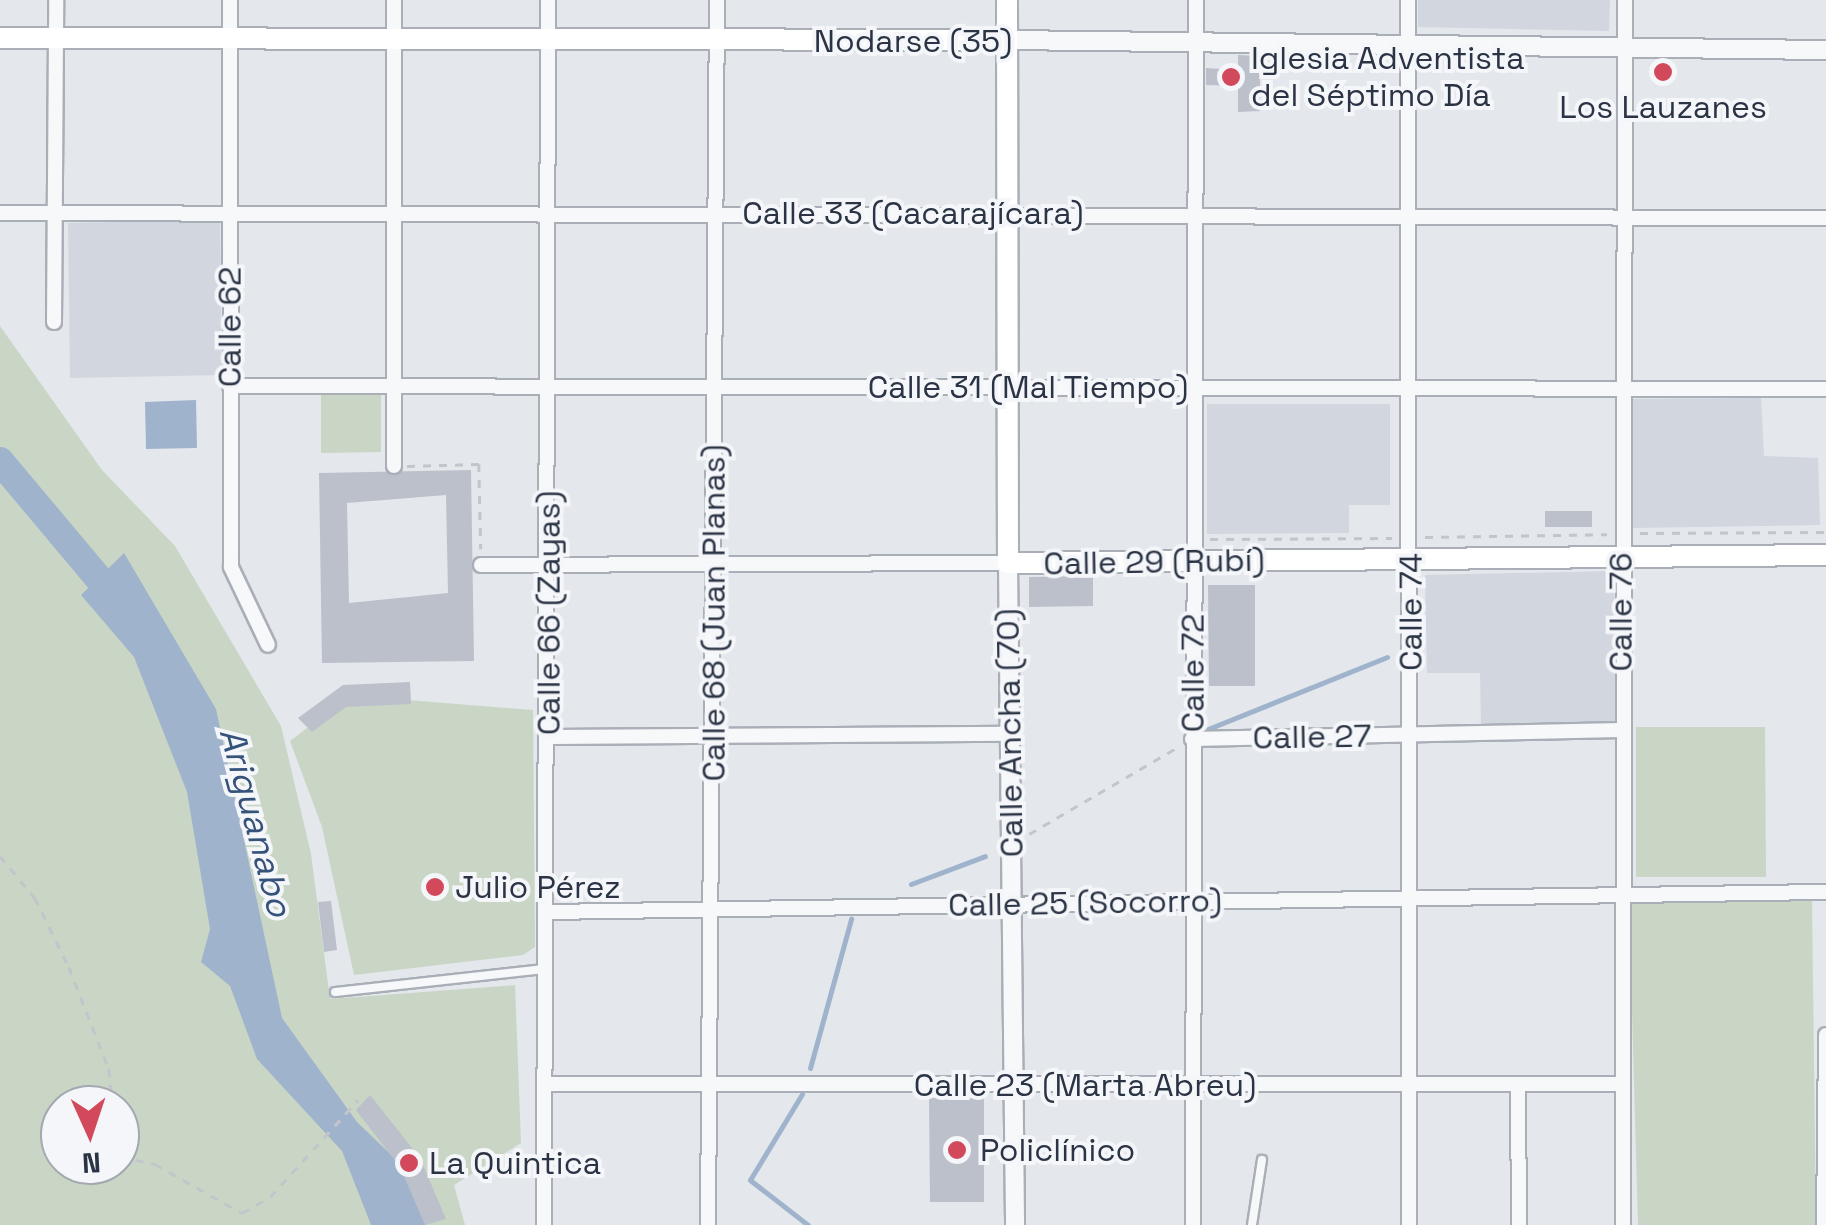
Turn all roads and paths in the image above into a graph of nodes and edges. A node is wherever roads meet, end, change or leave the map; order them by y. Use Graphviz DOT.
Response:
graph roads {
  1 [pos="56,0"];
  2 [pos="230,0"];
  3 [pos="394,0"];
  4 [pos="548,0"];
  5 [pos="717,0"];
  6 [pos="1008,0"];
  7 [pos="1196,0"];
  8 [pos="1408,0"];
  9 [pos="1625,0"];
  10 [pos="0,38"];
  11 [pos="56,38"];
  12 [pos="230,39"];
  13 [pos="394,40"];
  14 [pos="1007,40"];
  15 [pos="717,41"];
  16 [pos="1196,41"];
  17 [pos="548,42"];
  18 [pos="1409,42"];
  19 [pos="1624,46"];
  20 [pos="1826,50"];
  21 [pos="56,212"];
  22 [pos="230,212"];
  23 [pos="394,212"];
  24 [pos="546,212"];
  25 [pos="716,212"];
  26 [pos="1008,213"];
  27 [pos="1195,213"];
  28 [pos="1407,213"];
  29 [pos="0,214"];
  30 [pos="1624,214"];
  31 [pos="1826,218"];
  32 [pos="54,322"];
  33 [pos="715,384"];
  34 [pos="547,385"];
  35 [pos="230,386"];
  36 [pos="394,386"];
  37 [pos="1008,388"];
  38 [pos="1194,388"];
  39 [pos="1406,388"];
  40 [pos="1622,390"];
  41 [pos="1826,390"];
  42 [pos="394,466"];
  43 [pos="1826,532"];
  44 [pos="1621,534"];
  45 [pos="1411,548"];
  46 [pos="1194,550"];
  47 [pos="1826,555"];
  48 [pos="1621,556"];
  49 [pos="1008,563"];
  50 [pos="715,564"];
  51 [pos="481,565"];
  52 [pos="548,565"];
  53 [pos="268,645"];
  54 [pos="1622,730"];
  55 [pos="1010,734"];
  56 [pos="1412,735"];
  57 [pos="550,736"];
  58 [pos="714,736"];
  59 [pos="1192,739"];
  60 [pos="1028,834"];
  61 [pos="0,856"];
  62 [pos="1826,892"];
  63 [pos="1622,895"];
  64 [pos="1410,898"];
  65 [pos="1192,902"];
  66 [pos="1012,904"];
  67 [pos="713,910"];
  68 [pos="548,912"];
  69 [pos="549,968"];
  70 [pos="335,992"];
  71 [pos="1826,1035"];
  72 [pos="548,1084"];
  73 [pos="712,1084"];
  74 [pos="1621,1084"];
  75 [pos="1825,1084"];
  76 [pos="106,1085"];
  77 [pos="1014,1085"];
  78 [pos="1192,1085"];
  79 [pos="1409,1086"];
  80 [pos="1518,1086"];
  81 [pos="358,1100"];
  82 [pos="1262,1160"];
  83 [pos="140,1161"];
  84 [pos="1825,1192"];
  85 [pos="544,1225"];
  86 [pos="708,1225"];
  87 [pos="1015,1225"];
  88 [pos="1193,1225"];
  89 [pos="1252,1225"];
  90 [pos="1409,1225"];
  91 [pos="1519,1225"];
  92 [pos="1623,1225"];
  93 [pos="1824,1225"];
  1 -- 11 [label="street"];
  2 -- 12 [label="street, Calle 62"];
  3 -- 13 [label="street"];
  4 -- 17 [label="street, Calle 66 (Zayas)"];
  5 -- 15 [label="street, Calle 68 (Juan Planas)"];
  6 -- 14 [label="main road, Calle Ancha (70)"];
  7 -- 16 [label="street, Calle 72"];
  8 -- 18 [label="street, Calle 74"];
  9 -- 19 [label="street, Calle 76"];
  10 -- 11 [label="main road, Nodarse (35)"];
  11 -- 12 [label="main road, Nodarse (35)"];
  11 -- 21 [label="street"];
  12 -- 13 [label="main road, Nodarse (35)"];
  12 -- 22 [label="street, Calle 62"];
  13 -- 17 [label="main road, Nodarse (35)"];
  13 -- 23 [label="street"];
  14 -- 15 [label="main road, Nodarse (35)"];
  14 -- 16 [label="street, Nodarse (35)"];
  14 -- 26 [label="main road, Calle Ancha (70)"];
  15 -- 17 [label="main road, Nodarse (35)"];
  15 -- 25 [label="street, Calle 68 (Juan Planas)"];
  16 -- 18 [label="street, Nodarse (35)"];
  16 -- 27 [label="street, Calle 72"];
  17 -- 24 [label="street, Calle 66 (Zayas)"];
  18 -- 19 [label="street, Nodarse (35)"];
  18 -- 28 [label="street, Calle 74"];
  19 -- 20 [label="street, Nodarse (35)"];
  19 -- 30 [label="street, Calle 76"];
  21 -- 22 [label="street, Calle 33 (Cacarajícara)"];
  21 -- 29 [label="street, Calle 33 (Cacarajícara)"];
  21 -- 32 [label="street"];
  22 -- 23 [label="street, Calle 33 (Cacarajícara)"];
  22 -- 35 [label="street, Calle 62"];
  23 -- 24 [label="street, Calle 33 (Cacarajícara)"];
  23 -- 36 [label="street"];
  24 -- 25 [label="street, Calle 33 (Cacarajícara)"];
  24 -- 34 [label="street, Calle 66 (Zayas)"];
  25 -- 26 [label="street, Calle 33 (Cacarajícara)"];
  25 -- 33 [label="street, Calle 68 (Juan Planas)"];
  26 -- 27 [label="street, Calle 33 (Cacarajícara)"];
  26 -- 37 [label="main road, Calle Ancha (70)"];
  27 -- 28 [label="street, Calle 33 (Cacarajícara)"];
  27 -- 38 [label="street, Calle 72"];
  28 -- 30 [label="street, Calle 33 (Cacarajícara)"];
  28 -- 39 [label="street, Calle 74"];
  30 -- 31 [label="street, Calle 33 (Cacarajícara)"];
  30 -- 40 [label="street, Calle 76"];
  33 -- 34 [label="street, Calle 31 (Mal Tiempo)"];
  33 -- 37 [label="street, Calle 31 (Mal Tiempo)"];
  33 -- 50 [label="street, Calle 68 (Juan Planas)"];
  34 -- 36 [label="street, Calle 31 (Mal Tiempo)"];
  34 -- 52 [label="street, Calle 66 (Zayas)"];
  35 -- 36 [label="street, Calle 31 (Mal Tiempo)"];
  35 -- 53 [label="street, Calle 62"];
  36 -- 42 [label="street"];
  37 -- 38 [label="street, Calle 31 (Mal Tiempo)"];
  37 -- 49 [label="main road, Calle Ancha (70)"];
  38 -- 39 [label="street, Calle 31 (Mal Tiempo)"];
  38 -- 46 [label="street, Calle 72"];
  39 -- 40 [label="street, Calle 31 (Mal Tiempo)"];
  39 -- 45 [label="street, Calle 74"];
  40 -- 41 [label="street, Calle 31 (Mal Tiempo)"];
  40 -- 44 [label="street, Calle 76"];
  42 -- 51 [label="path"];
  43 -- 44 [label="path"];
  44 -- 45 [label="path"];
  44 -- 48 [label="street, Calle 76"];
  45 -- 46 [label="main road, Calle 29 (Rubí)"];
  45 -- 46 [label="path"];
  45 -- 48 [label="main road, Calle 29 (Rubí)"];
  45 -- 56 [label="street, Calle 74"];
  46 -- 49 [label="main road, Calle 29 (Rubí)"];
  46 -- 59 [label="street, Calle 72"];
  47 -- 48 [label="main road, Calle 29 (Rubí)"];
  48 -- 54 [label="street, Calle 76"];
  49 -- 50 [label="street, Calle 29 (Rubí)"];
  49 -- 55 [label="street, Calle Ancha (70)"];
  50 -- 52 [label="street, Calle 29 (Rubí)"];
  50 -- 58 [label="street, Calle 68 (Juan Planas)"];
  51 -- 52 [label="street, Calle 29 (Rubí)"];
  52 -- 57 [label="street, Calle 66 (Zayas)"];
  54 -- 56 [label="street, Calle 27"];
  54 -- 63 [label="street, Calle 76"];
  55 -- 58 [label="street"];
  55 -- 66 [label="street, Calle Ancha (70)"];
  56 -- 59 [label="street, Calle 27"];
  56 -- 64 [label="street, Calle 74"];
  57 -- 58 [label="street"];
  57 -- 68 [label="street, Calle 66 (Zayas)"];
  58 -- 67 [label="street, Calle 68 (Juan Planas)"];
  59 -- 60 [label="path"];
  59 -- 65 [label="street, Calle 72"];
  61 -- 76 [label="path"];
  62 -- 63 [label="street, Calle 25 (Socorro)"];
  63 -- 64 [label="street, Calle 25 (Socorro)"];
  63 -- 74 [label="street, Calle 76"];
  64 -- 65 [label="street, Calle 25 (Socorro)"];
  64 -- 79 [label="street, Calle 74"];
  65 -- 66 [label="street, Calle 25 (Socorro)"];
  65 -- 78 [label="street, Calle 72"];
  66 -- 67 [label="street, Calle 25 (Socorro)"];
  66 -- 77 [label="street, Calle Ancha (70)"];
  67 -- 68 [label="street, Calle 25 (Socorro)"];
  67 -- 73 [label="street, Calle 68 (Juan Planas)"];
  68 -- 69 [label="street, Calle 66 (Zayas)"];
  69 -- 70 [label="lane"];
  69 -- 72 [label="street, Calle 66 (Zayas)"];
  71 -- 75 [label="street"];
  72 -- 73 [label="street, Calle 23 (Marta Abreu)"];
  72 -- 85 [label="street, Calle 66 (Zayas)"];
  73 -- 77 [label="street, Calle 23 (Marta Abreu)"];
  73 -- 86 [label="street, Calle 68 (Juan Planas)"];
  74 -- 80 [label="street, Calle 23 (Marta Abreu)"];
  74 -- 92 [label="street, Calle 76"];
  75 -- 84 [label="street"];
  77 -- 78 [label="street, Calle 23 (Marta Abreu)"];
  77 -- 87 [label="street, Calle Ancha (70)"];
  78 -- 79 [label="street, Calle 23 (Marta Abreu)"];
  78 -- 88 [label="street, Calle 72"];
  79 -- 80 [label="street, Calle 23 (Marta Abreu)"];
  79 -- 90 [label="street, Calle 74"];
  80 -- 91 [label="street"];
  81 -- 83 [label="path"];
  82 -- 89 [label="lane"];
  84 -- 93 [label="street"];
}
